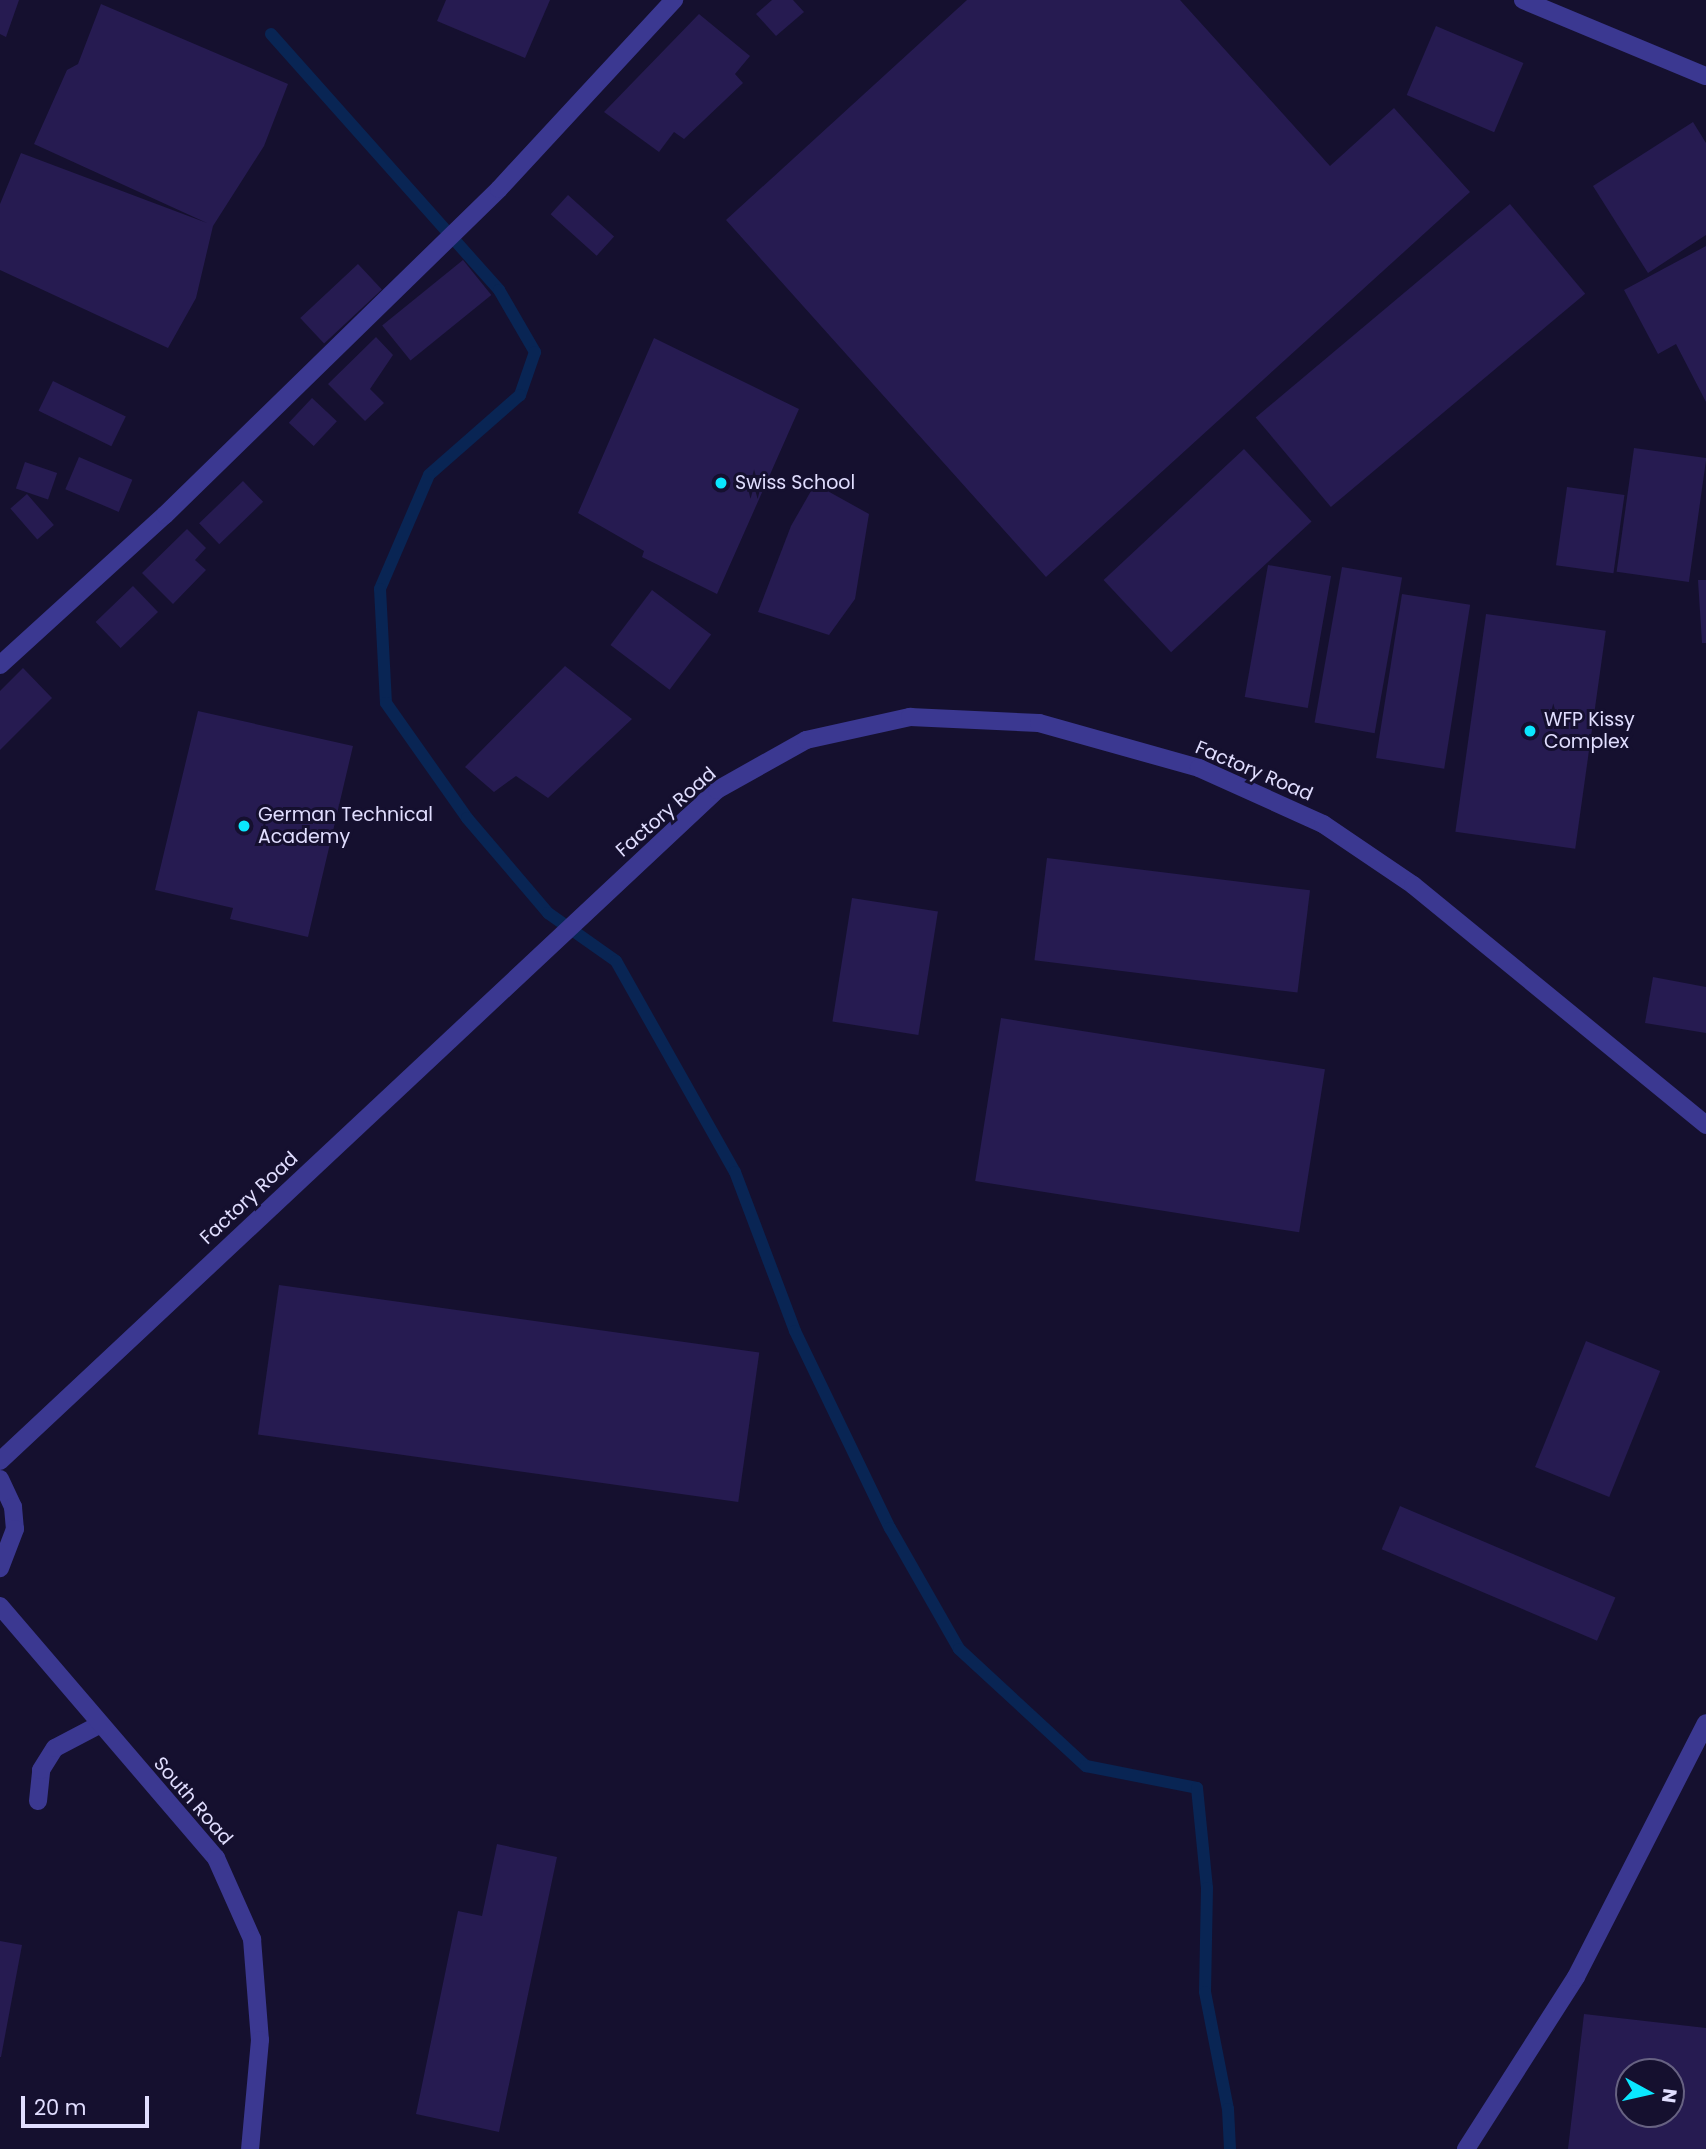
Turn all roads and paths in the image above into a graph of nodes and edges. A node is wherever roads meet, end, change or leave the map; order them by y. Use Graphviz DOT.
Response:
graph roads {
  1 [pos="674,0"];
  2 [pos="1523,0"];
  3 [pos="1706,76"];
  4 [pos="0,665"];
  5 [pos="1706,1125"];
  6 [pos="0,1461"];
  7 [pos="0,1479"];
  8 [pos="0,1568"];
  9 [pos="0,1606"];
  10 [pos="1706,1723"];
  11 [pos="99,1725"];
  12 [pos="38,1801"];
  13 [pos="250,2149"];
  14 [pos="1466,2149"];
  1 -- 4 [label="street"];
  2 -- 3 [label="street"];
  5 -- 6 [label="street, Factory Road"];
  7 -- 8 [label="street"];
  9 -- 11 [label="street, South Road"];
  10 -- 14 [label="street"];
  11 -- 12 [label="street"];
  11 -- 13 [label="street, South Road"];
}
